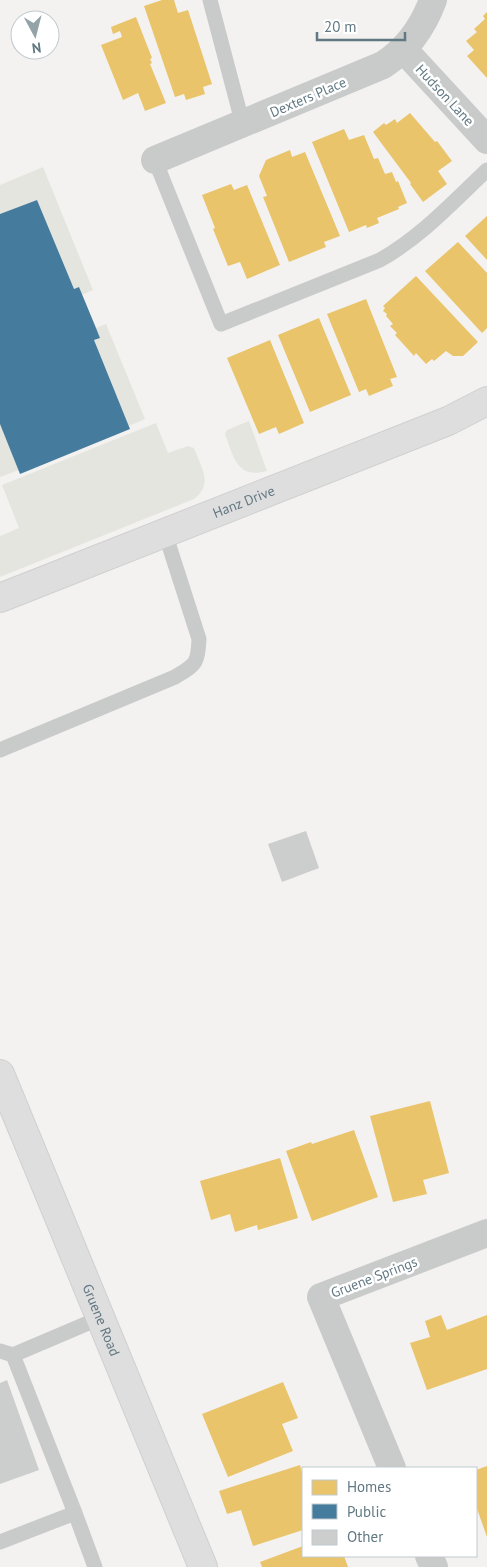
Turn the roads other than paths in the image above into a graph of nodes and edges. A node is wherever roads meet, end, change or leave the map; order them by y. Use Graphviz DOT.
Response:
graph roads {
  1 [pos="210,0"];
  2 [pos="432,0"];
  3 [pos="404,50"];
  4 [pos="243,124"];
  5 [pos="487,140"];
  6 [pos="155,160"];
  7 [pos="487,170"];
  8 [pos="487,401"];
  9 [pos="165,533"];
  10 [pos="0,598"];
  11 [pos="0,750"];
  12 [pos="0,1074"];
  13 [pos="487,1233"];
  14 [pos="100,1318"];
  15 [pos="7,1353"];
  16 [pos="392,1467"];
  17 [pos="74,1513"];
  18 [pos="0,1542"];
  19 [pos="96,1567"];
  20 [pos="203,1567"];
  1 -- 4 [label="lane"];
  2 -- 3 [label="street, Dexters Place"];
  3 -- 4 [label="street, Dexters Place"];
  3 -- 5 [label="street, Hudson Lane"];
  4 -- 6 [label="street, Dexters Place"];
  6 -- 7 [label="lane"];
  8 -- 9 [label="street, Hanz Drive"];
  9 -- 10 [label="street, Hanz Drive"];
  9 -- 11 [label="lane"];
  12 -- 14 [label="street, Gruene Road"];
  13 -- 16 [label="street, Gruene Springs"];
  14 -- 15 [label="lane"];
  14 -- 20 [label="street, Gruene Road"];
  15 -- 17 [label="lane"];
  17 -- 18 [label="lane"];
  17 -- 19 [label="lane"];
}
